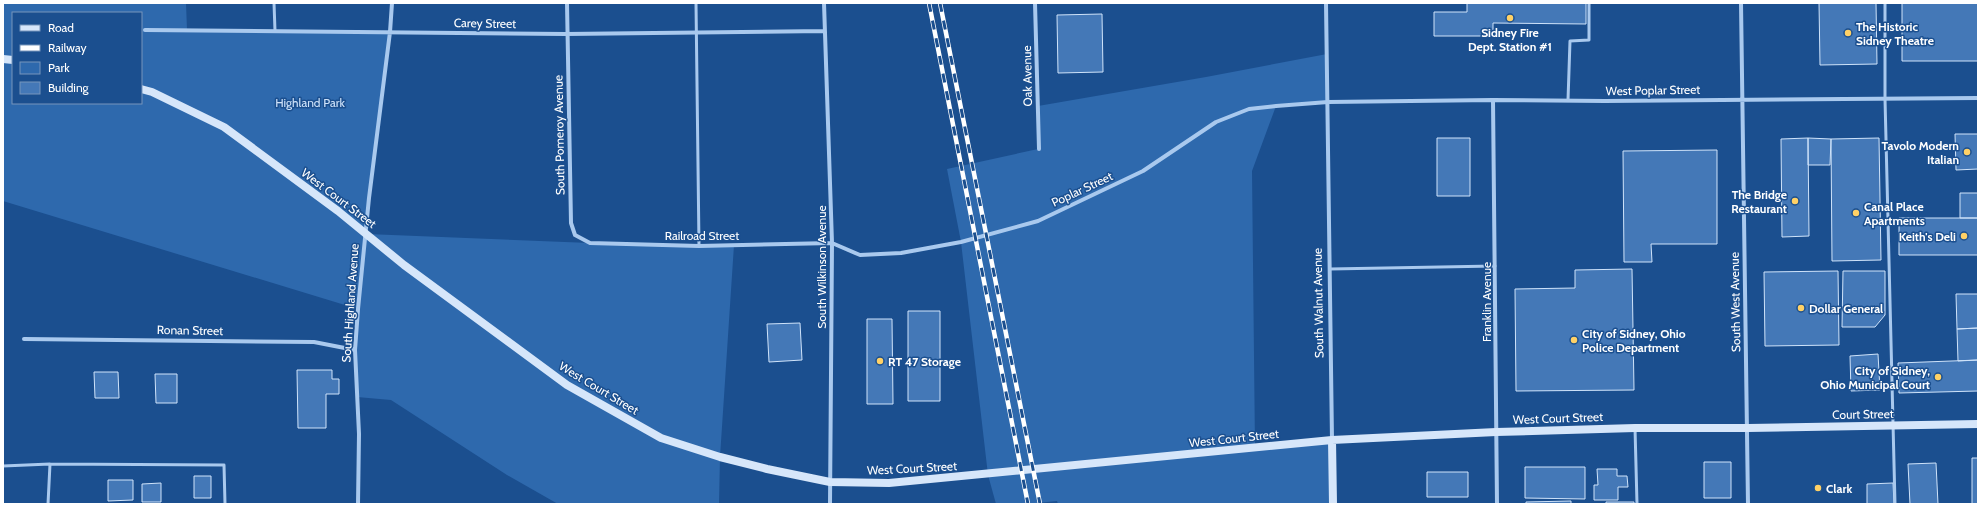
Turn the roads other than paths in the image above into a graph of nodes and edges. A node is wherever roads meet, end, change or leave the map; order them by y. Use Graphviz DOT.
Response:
graph roads {
  1 [pos="274,3"];
  2 [pos="392,3"];
  3 [pos="567,3"];
  4 [pos="696,3"];
  5 [pos="824,3"];
  6 [pos="1035,3"];
  7 [pos="1326,3"];
  8 [pos="1589,3"];
  9 [pos="1741,3"];
  10 [pos="1885,3"];
  11 [pos="145,30"];
  12 [pos="274,31"];
  13 [pos="825,31"];
  14 [pos="390,32"];
  15 [pos="696,32"];
  16 [pos="566,34"];
  17 [pos="142,89"];
  18 [pos="1978,98"];
  19 [pos="1741,99"];
  20 [pos="1885,99"];
  21 [pos="1493,100"];
  22 [pos="1568,100"];
  23 [pos="1328,102"];
  24 [pos="1039,149"];
  25 [pos="575,235"];
  26 [pos="832,243"];
  27 [pos="699,246"];
  28 [pos="1495,266"];
  29 [pos="1330,268"];
  30 [pos="24,339"];
  31 [pos="355,350"];
  32 [pos="1978,424"];
  33 [pos="1894,425"];
  34 [pos="1635,428"];
  35 [pos="1748,428"];
  36 [pos="1496,432"];
  37 [pos="1332,440"];
  38 [pos="50,464"];
  39 [pos="3,466"];
  40 [pos="830,482"];
  41 [pos="48,504"];
  42 [pos="225,504"];
  43 [pos="358,504"];
  44 [pos="830,504"];
  45 [pos="1333,504"];
  46 [pos="1497,504"];
  47 [pos="1637,504"];
  48 [pos="1748,504"];
  49 [pos="1896,504"];
  1 -- 12 [label="lane"];
  2 -- 14 [label="street, South Highland Avenue"];
  3 -- 16 [label="street, South Pomeroy Avenue"];
  4 -- 15 [label="lane"];
  5 -- 13 [label="street, South Wilkinson Avenue"];
  6 -- 24 [label="street, Oak Avenue"];
  7 -- 23 [label="street, South Walnut Avenue"];
  8 -- 22 [label="lane"];
  9 -- 19 [label="street, South West Avenue"];
  10 -- 20 [label="lane"];
  11 -- 12 [label="street, Carey Street"];
  12 -- 14 [label="street, Carey Street"];
  13 -- 15 [label="street, Carey Street"];
  13 -- 26 [label="street, South Wilkinson Avenue"];
  14 -- 16 [label="street, Carey Street"];
  14 -- 31 [label="street, South Highland Avenue"];
  15 -- 16 [label="street, Carey Street"];
  15 -- 27 [label="lane"];
  16 -- 25 [label="street, South Pomeroy Avenue"];
  17 -- 40 [label="main road, West Court Street"];
  18 -- 20 [label="street, West Poplar Street"];
  19 -- 20 [label="street, West Poplar Street"];
  19 -- 22 [label="street, West Poplar Street"];
  19 -- 35 [label="street, South West Avenue"];
  20 -- 33 [label="lane"];
  21 -- 22 [label="street, West Poplar Street"];
  21 -- 23 [label="street, West Poplar Street"];
  21 -- 28 [label="street, Franklin Avenue"];
  23 -- 26 [label="street, Poplar Street"];
  23 -- 29 [label="street, South Walnut Avenue"];
  25 -- 27 [label="street, Railroad Street"];
  26 -- 27 [label="street, Railroad Street"];
  26 -- 40 [label="street, South Wilkinson Avenue"];
  28 -- 29 [label="lane"];
  28 -- 36 [label="street, Franklin Avenue"];
  29 -- 37 [label="street, South Walnut Avenue"];
  30 -- 31 [label="street, Ronan Street"];
  31 -- 43 [label="street, South Highland Avenue"];
  32 -- 33 [label="main road, Court Street"];
  33 -- 35 [label="main road, Court Street"];
  33 -- 49 [label="lane"];
  34 -- 35 [label="main road, West Court Street"];
  34 -- 36 [label="main road, West Court Street"];
  34 -- 47 [label="lane"];
  35 -- 48 [label="street, South West Avenue"];
  36 -- 37 [label="main road, West Court Street"];
  36 -- 46 [label="street, Franklin Avenue"];
  37 -- 40 [label="main road, West Court Street"];
  37 -- 45 [label="main road, South Walnut Avenue"];
  38 -- 39 [label="lane"];
  38 -- 41 [label="lane"];
  38 -- 42 [label="lane"];
  40 -- 44 [label="street, South Wilkinson Avenue"];
}
